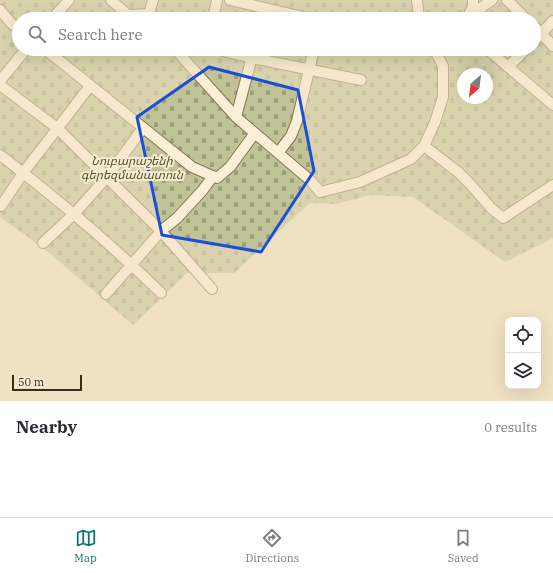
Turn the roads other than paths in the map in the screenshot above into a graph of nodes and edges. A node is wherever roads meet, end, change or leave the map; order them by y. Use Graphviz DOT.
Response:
graph roads {
  1 [pos="69,0"];
  2 [pos="111,0"];
  3 [pos="153,0"];
  4 [pos="217,0"];
  5 [pos="230,0"];
  6 [pos="417,0"];
  7 [pos="473,0"];
  8 [pos="492,0"];
  9 [pos="507,0"];
  10 [pos="265,8"];
  11 [pos="0,10"];
  12 [pos="58,12"];
  13 [pos="126,12"];
  14 [pos="152,12"];
  15 [pos="214,12"];
  16 [pos="264,12"];
  17 [pos="282,12"];
  18 [pos="418,12"];
  19 [pos="470,12"];
  20 [pos="475,12"];
  21 [pos="519,12"];
  22 [pos="553,21"];
  23 [pos="12,24"];
  24 [pos="541,28"];
  25 [pos="541,33"];
  26 [pos="553,46"];
  27 [pos="20,56"];
  28 [pos="54,56"];
  29 [pos="182,56"];
  30 [pos="252,56"];
  31 [pos="260,56"];
  32 [pos="312,56"];
  33 [pos="438,56"];
  34 [pos="495,56"];
  35 [pos="519,56"];
  36 [pos="508,67"];
  37 [pos="309,69"];
  38 [pos="361,80"];
  39 [pos="0,81"];
  40 [pos="0,85"];
  41 [pos="90,86"];
  42 [pos="553,105"];
  43 [pos="236,117"];
  44 [pos="57,128"];
  45 [pos="143,128"];
  46 [pos="255,133"];
  47 [pos="424,146"];
  48 [pos="278,153"];
  49 [pos="0,155"];
  50 [pos="23,173"];
  51 [pos="213,176"];
  52 [pos="107,178"];
  53 [pos="553,185"];
  54 [pos="1,206"];
  55 [pos="74,214"];
  56 [pos="161,231"];
  57 [pos="43,243"];
  58 [pos="132,264"];
  59 [pos="212,289"];
  60 [pos="161,292"];
  61 [pos="106,294"];
  1 -- 12 [label="lane"];
  2 -- 13 [label="lane"];
  3 -- 14 [label="lane"];
  4 -- 15 [label="lane"];
  5 -- 10 [label="lane"];
  6 -- 18 [label="lane"];
  7 -- 19 [label="lane"];
  8 -- 20 [label="lane"];
  9 -- 21 [label="lane"];
  10 -- 16 [label="lane"];
  10 -- 17 [label="lane"];
  11 -- 23 [label="lane"];
  22 -- 24 [label="lane"];
  25 -- 26 [label="lane"];
  27 -- 39 [label="lane"];
  28 -- 41 [label="lane"];
  29 -- 43 [label="lane"];
  30 -- 43 [label="lane"];
  31 -- 37 [label="lane"];
  32 -- 37 [label="lane"];
  33 -- 47 [label="lane"];
  34 -- 36 [label="lane"];
  35 -- 36 [label="lane"];
  36 -- 42 [label="lane"];
  37 -- 38 [label="lane"];
  37 -- 48 [label="lane"];
  40 -- 44 [label="lane"];
  41 -- 44 [label="lane"];
  41 -- 45 [label="lane"];
  43 -- 46 [label="lane"];
  44 -- 50 [label="lane"];
  44 -- 52 [label="lane"];
  45 -- 51 [label="lane"];
  45 -- 52 [label="lane"];
  46 -- 48 [label="lane"];
  46 -- 51 [label="lane"];
  47 -- 48 [label="lane"];
  47 -- 53 [label="lane"];
  49 -- 50 [label="lane"];
  50 -- 54 [label="lane"];
  50 -- 55 [label="lane"];
  51 -- 56 [label="lane"];
  52 -- 55 [label="lane"];
  52 -- 56 [label="lane"];
  55 -- 57 [label="lane"];
  55 -- 58 [label="lane"];
  56 -- 58 [label="lane"];
  56 -- 59 [label="lane"];
  58 -- 60 [label="lane"];
  58 -- 61 [label="lane"];
}
